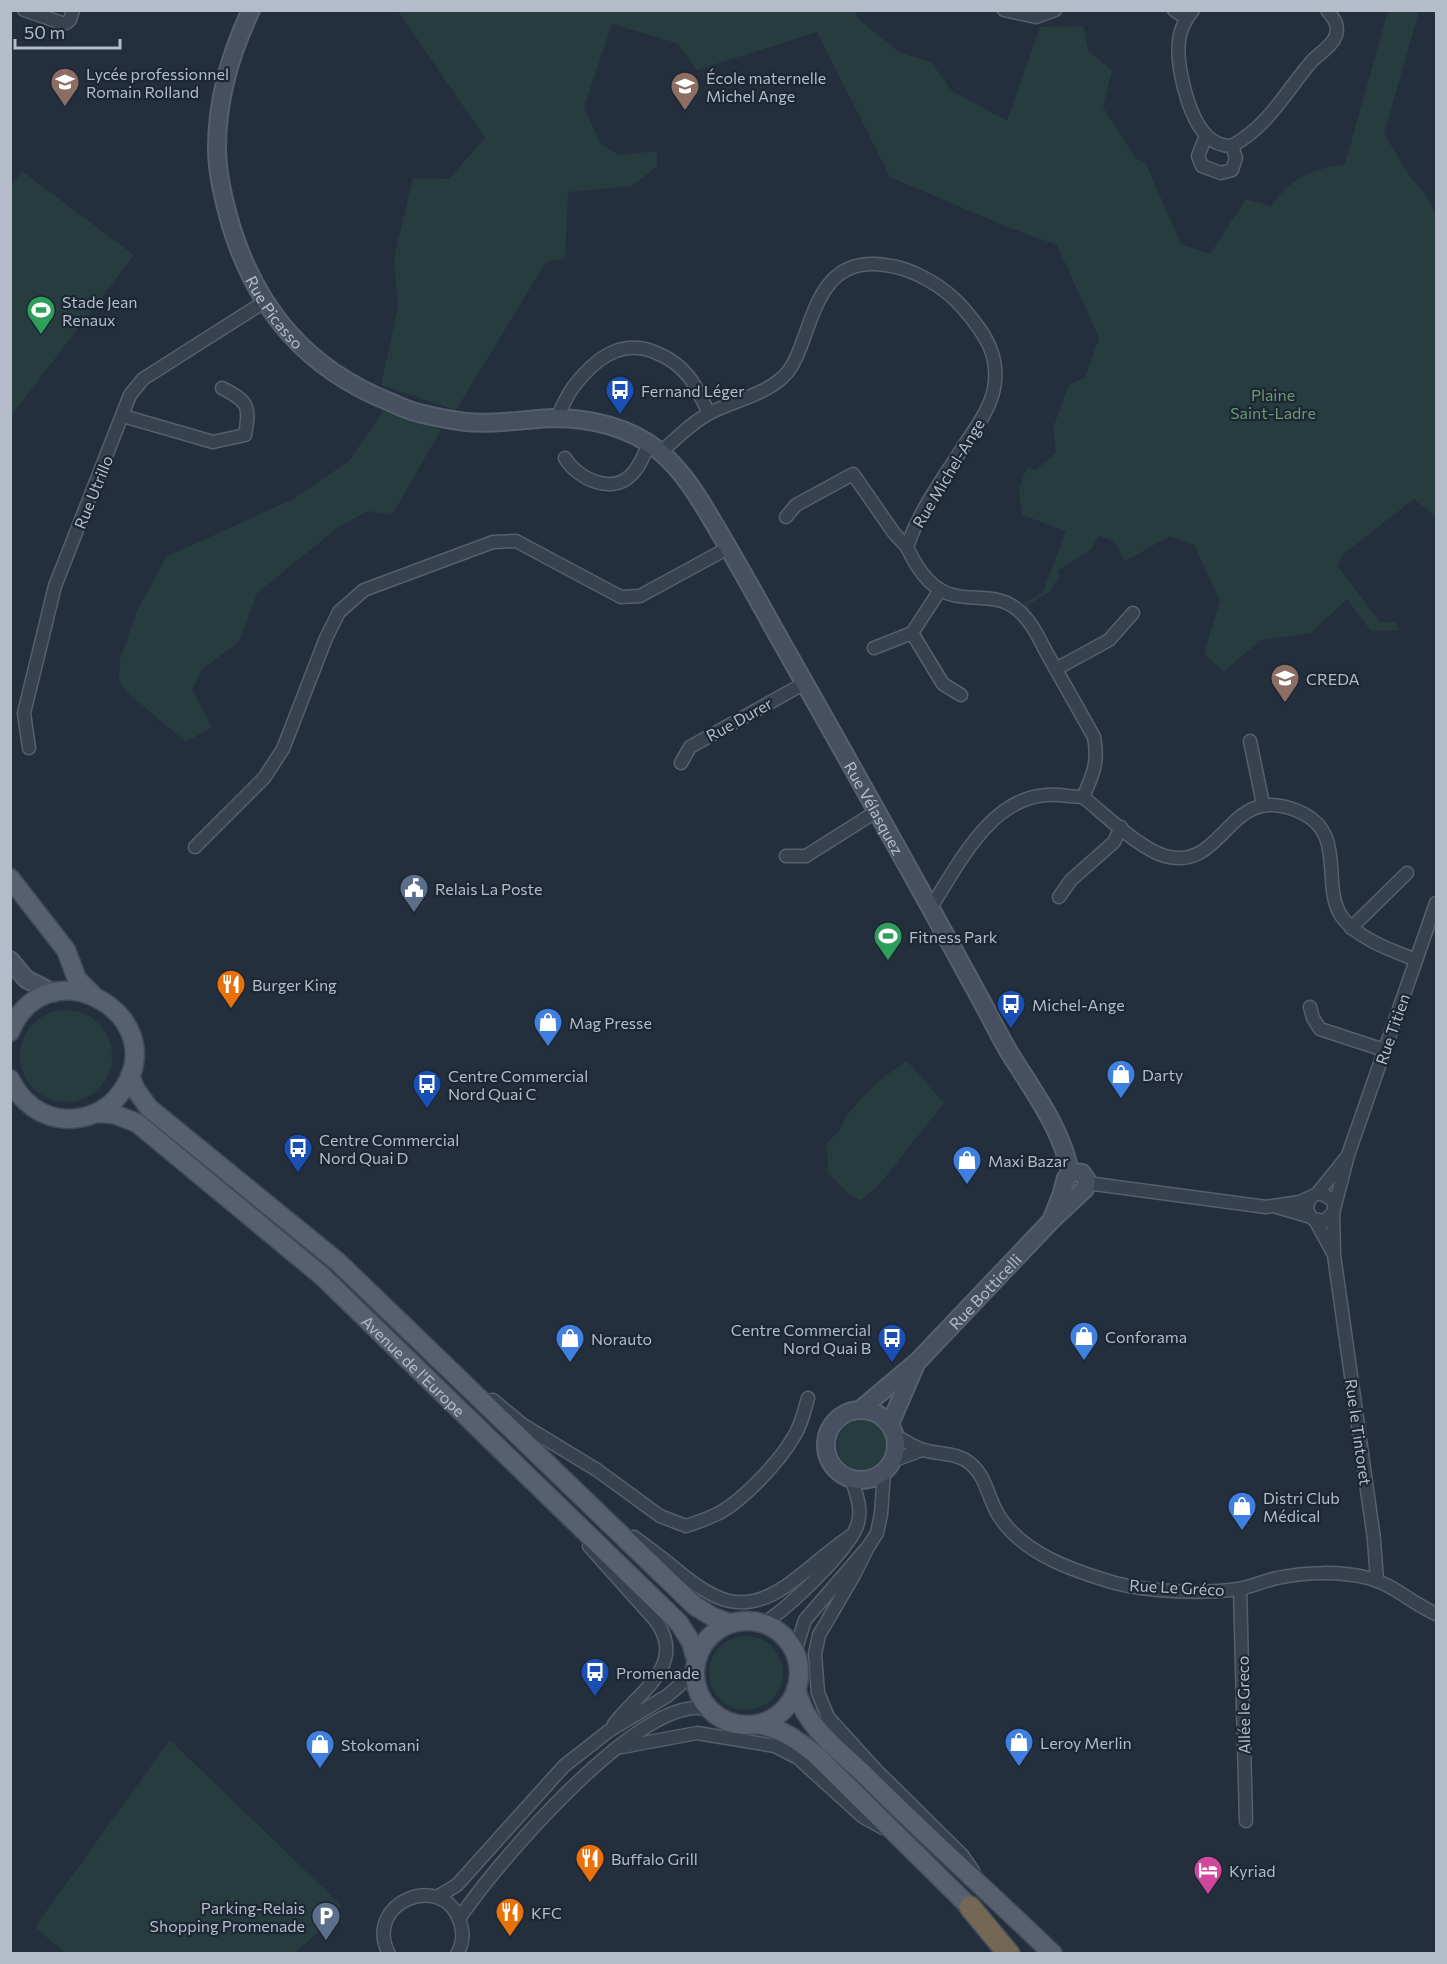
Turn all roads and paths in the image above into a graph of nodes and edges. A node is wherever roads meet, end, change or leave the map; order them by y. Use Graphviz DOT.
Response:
graph roads {
  1 [pos="24,10"];
  2 [pos="73,10"];
  3 [pos="251,10"];
  4 [pos="1004,10"];
  5 [pos="1055,10"];
  6 [pos="1174,10"];
  7 [pos="1327,10"];
  8 [pos="1190,14"];
  9 [pos="1206,136"];
  10 [pos="1236,144"];
  11 [pos="264,302"];
  12 [pos="222,388"];
  13 [pos="709,413"];
  14 [pos="123,416"];
  15 [pos="557,418"];
  16 [pos="655,448"];
  17 [pos="566,458"];
  18 [pos="786,517"];
  19 [pos="908,547"];
  20 [pos="728,548"];
  21 [pos="940,590"];
  22 [pos="1133,613"];
  23 [pos="912,633"];
  24 [pos="874,648"];
  25 [pos="1056,669"];
  26 [pos="805,683"];
  27 [pos="961,695"];
  28 [pos="1250,741"];
  29 [pos="29,748"];
  30 [pos="681,764"];
  31 [pos="1083,797"];
  32 [pos="1263,804"];
  33 [pos="877,811"];
  34 [pos="1121,827"];
  35 [pos="195,847"];
  36 [pos="786,856"];
  37 [pos="1407,873"];
  38 [pos="10,878"];
  39 [pos="1059,897"];
  40 [pos="1437,903"];
  41 [pos="931,907"];
  42 [pos="1351,928"];
  43 [pos="10,960"];
  44 [pos="1416,960"];
  45 [pos="53,993"];
  46 [pos="95,996"];
  47 [pos="1310,1006"];
  48 [pos="10,1032"];
  49 [pos="1384,1050"];
  50 [pos="130,1076"];
  51 [pos="10,1079"];
  52 [pos="97,1113"];
  53 [pos="1348,1155"];
  54 [pos="1067,1179"];
  55 [pos="1084,1188"];
  56 [pos="1313,1196"];
  57 [pos="1277,1206"];
  58 [pos="1334,1209"];
  59 [pos="1313,1219"];
  60 [pos="1051,1221"];
  61 [pos="1334,1255"];
  62 [pos="918,1361"];
  63 [pos="451,1372"];
  64 [pos="807,1398"];
  65 [pos="861,1410"];
  66 [pos="893,1430"];
  67 [pos="922,1450"];
  68 [pos="888,1466"];
  69 [pos="850,1478"];
  70 [pos="541,1489"];
  71 [pos="594,1509"];
  72 [pos="852,1535"];
  73 [pos="868,1546"];
  74 [pos="1377,1581"];
  75 [pos="1240,1589"];
  76 [pos="1437,1614"];
  77 [pos="729,1623"];
  78 [pos="764,1623"];
  79 [pos="795,1652"];
  80 [pos="695,1664"];
  81 [pos="796,1689"];
  82 [pos="712,1712"];
  83 [pos="757,1724"];
  84 [pos="610,1730"];
  85 [pos="618,1748"];
  86 [pos="1246,1821"];
  87 [pos="895,1834"];
  88 [pos="983,1887"];
  89 [pos="437,1897"];
  90 [pos="970,1907"];
  91 [pos="459,1919"];
  92 [pos="389,1953"];
  93 [pos="457,1953"];
  94 [pos="1010,1953"];
  95 [pos="1019,1953"];
  96 [pos="1053,1953"];
  1 -- 2 [label="street"];
  3 -- 11 [label="street, Rue Picasso"];
  4 -- 5 [label="street"];
  6 -- 8 [label="street"];
  7 -- 10 [label="street"];
  8 -- 9 [label="street"];
  9 -- 10 [label="street"];
  9 -- 10 [label="street"];
  11 -- 14 [label="street, Rue Utrillo"];
  11 -- 15 [label="street, Rue Picasso"];
  12 -- 14 [label="street"];
  13 -- 15 [label="street"];
  13 -- 16 [label="street, Rue Michel-Ange"];
  13 -- 19 [label="street, Rue Michel-Ange"];
  14 -- 29 [label="street, Rue Utrillo"];
  15 -- 16 [label="street, Rue Picasso"];
  16 -- 17 [label="street, Rue Michel-Ange"];
  16 -- 20 [label="street, Rue Vélasquez"];
  18 -- 19 [label="street"];
  19 -- 21 [label="street, Rue Michel-Ange"];
  20 -- 26 [label="street, Rue Vélasquez"];
  20 -- 35 [label="street"];
  21 -- 23 [label="street"];
  21 -- 25 [label="street"];
  22 -- 25 [label="street"];
  23 -- 24 [label="street"];
  23 -- 27 [label="street"];
  25 -- 31 [label="street"];
  26 -- 30 [label="street, Rue Durer"];
  26 -- 33 [label="street, Rue Vélasquez"];
  28 -- 32 [label="street"];
  31 -- 34 [label="street"];
  31 -- 41 [label="street"];
  32 -- 34 [label="street"];
  32 -- 42 [label="street"];
  33 -- 36 [label="street"];
  33 -- 41 [label="street, Rue Vélasquez"];
  34 -- 39 [label="street"];
  37 -- 42 [label="street"];
  38 -- 46 [label="main road"];
  40 -- 44 [label="street, Rue Titien"];
  41 -- 54 [label="street, Rue Vélasquez"];
  42 -- 44 [label="street"];
  43 -- 45 [label="street"];
  44 -- 49 [label="street, Rue Titien"];
  45 -- 46 [label="main road"];
  45 -- 48 [label="main road"];
  46 -- 50 [label="main road"];
  47 -- 49 [label="street"];
  49 -- 53 [label="street, Rue Titien"];
  50 -- 52 [label="main road"];
  50 -- 63 [label="main road, Avenue de l'Europe"];
  51 -- 52 [label="main road"];
  52 -- 70 [label="main road, Avenue de l'Europe"];
  53 -- 56 [label="street, Rue Titien"];
  53 -- 58 [label="street, Rue Titien"];
  54 -- 55 [label="street"];
  54 -- 60 [label="street, Rue Botticelli"];
  55 -- 57 [label="street"];
  55 -- 60 [label="street, Rue Botticelli"];
  56 -- 57 [label="street"];
  56 -- 58 [label="street"];
  56 -- 59 [label="street"];
  57 -- 59 [label="street"];
  58 -- 59 [label="street"];
  58 -- 61 [label="street, Rue Titien"];
  59 -- 61 [label="street, Rue le Tintoret"];
  60 -- 62 [label="street, Rue Botticelli"];
  61 -- 74 [label="street, Rue le Tintoret"];
  62 -- 65 [label="street, Rue Botticelli"];
  62 -- 66 [label="street, Rue Botticelli"];
  63 -- 64 [label="street, Avenue de l'Europe"];
  63 -- 71 [label="main road, Avenue de l'Europe"];
  65 -- 66 [label="street"];
  65 -- 69 [label="street"];
  66 -- 67 [label="street, Rue Le Gréco"];
  66 -- 68 [label="street"];
  67 -- 68 [label="street, Rue Le Gréco"];
  67 -- 75 [label="street, Rue Le Gréco"];
  68 -- 69 [label="street"];
  68 -- 73 [label="street"];
  69 -- 72 [label="street"];
  70 -- 80 [label="main road, Avenue de l'Europe"];
  70 -- 84 [label="street"];
  71 -- 72 [label="street"];
  71 -- 77 [label="main road, Avenue de l'Europe"];
  72 -- 78 [label="street"];
  73 -- 79 [label="street"];
  73 -- 88 [label="street"];
  74 -- 75 [label="street, Rue Le Gréco"];
  74 -- 76 [label="street"];
  75 -- 86 [label="street, Allée le Greco"];
  77 -- 78 [label="main road"];
  77 -- 80 [label="main road"];
  78 -- 79 [label="main road"];
  79 -- 81 [label="main road"];
  80 -- 82 [label="main road"];
  80 -- 84 [label="street"];
  81 -- 83 [label="main road"];
  81 -- 88 [label="main road"];
  82 -- 83 [label="main road"];
  82 -- 85 [label="street"];
  83 -- 87 [label="main road"];
  84 -- 89 [label="street"];
  85 -- 87 [label="street"];
  85 -- 91 [label="street"];
  87 -- 90 [label="main road"];
  88 -- 96 [label="main road"];
  89 -- 91 [label="street"];
  89 -- 92 [label="street"];
  90 -- 94 [label="highway"];
  90 -- 95 [label="main road"];
  91 -- 93 [label="street"];
}
